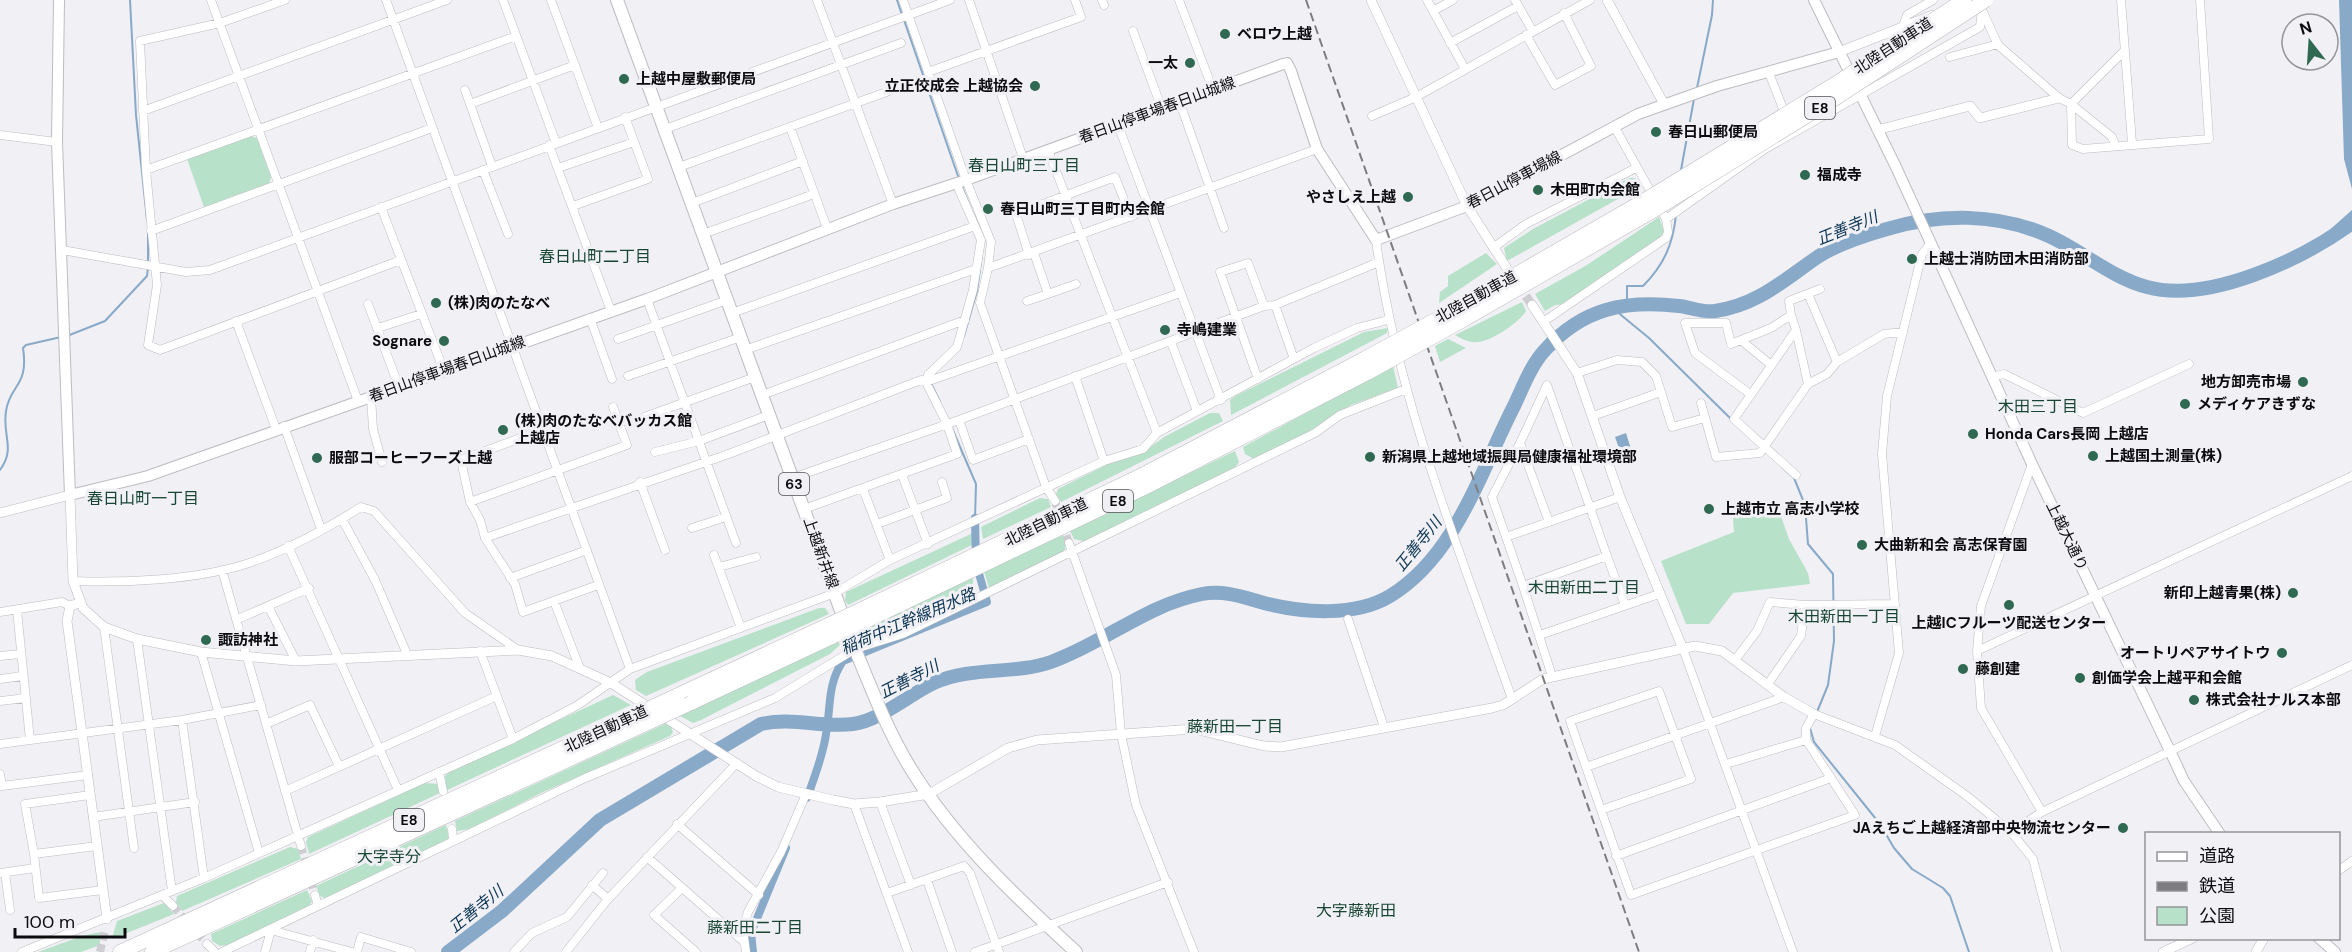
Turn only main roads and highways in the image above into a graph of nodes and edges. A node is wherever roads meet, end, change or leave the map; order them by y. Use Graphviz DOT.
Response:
graph roads {
  1 [pos="59,0"];
  2 [pos="617,0"];
  3 [pos="1814,0"];
  4 [pos="1964,0"];
  5 [pos="1984,5"];
  6 [pos="1839,52"];
  7 [pos="1648,206"];
  8 [pos="1376,240"];
  9 [pos="718,272"];
  10 [pos="830,631"];
  11 [pos="644,717"];
  12 [pos="2219,832"];
  13 [pos="179,926"];
  14 [pos="2320,940"];
  15 [pos="1072,951"];
  16 [pos="110,952"];
  17 [pos="120,952"];
  18 [pos="152,952"];
  19 [pos="2335,952"];
  1 -- 9 [label="main road, 春日山停車場春日山城線"];
  2 -- 9 [label="main road, 上越新井線 / 63"];
  3 -- 6 [label="main road"];
  4 -- 7 [label="highway, 北陸自動車道 / E8, bridge"];
  5 -- 7 [label="highway, 北陸自動車道 / E8, bridge"];
  6 -- 8 [label="main road, 春日山停車場線"];
  6 -- 12 [label="main road, 上越大通り"];
  7 -- 10 [label="highway, 北陸自動車道 / E8, bridge"];
  8 -- 9 [label="main road, 春日山停車場春日山城線"];
  9 -- 15 [label="main road, 上越新井線 / 63"];
  10 -- 11 [label="highway, 北陸自動車道 / E8, bridge"];
  10 -- 11 [label="highway, 北陸自動車道 / E8, bridge"];
  11 -- 13 [label="highway, 北陸自動車道 / E8"];
  11 -- 18 [label="highway, 北陸自動車道 / E8"];
  13 -- 16 [label="highway"];
  13 -- 17 [label="highway, 北陸自動車道 / E8"];
  14 -- 19 [label="main road"];
}
